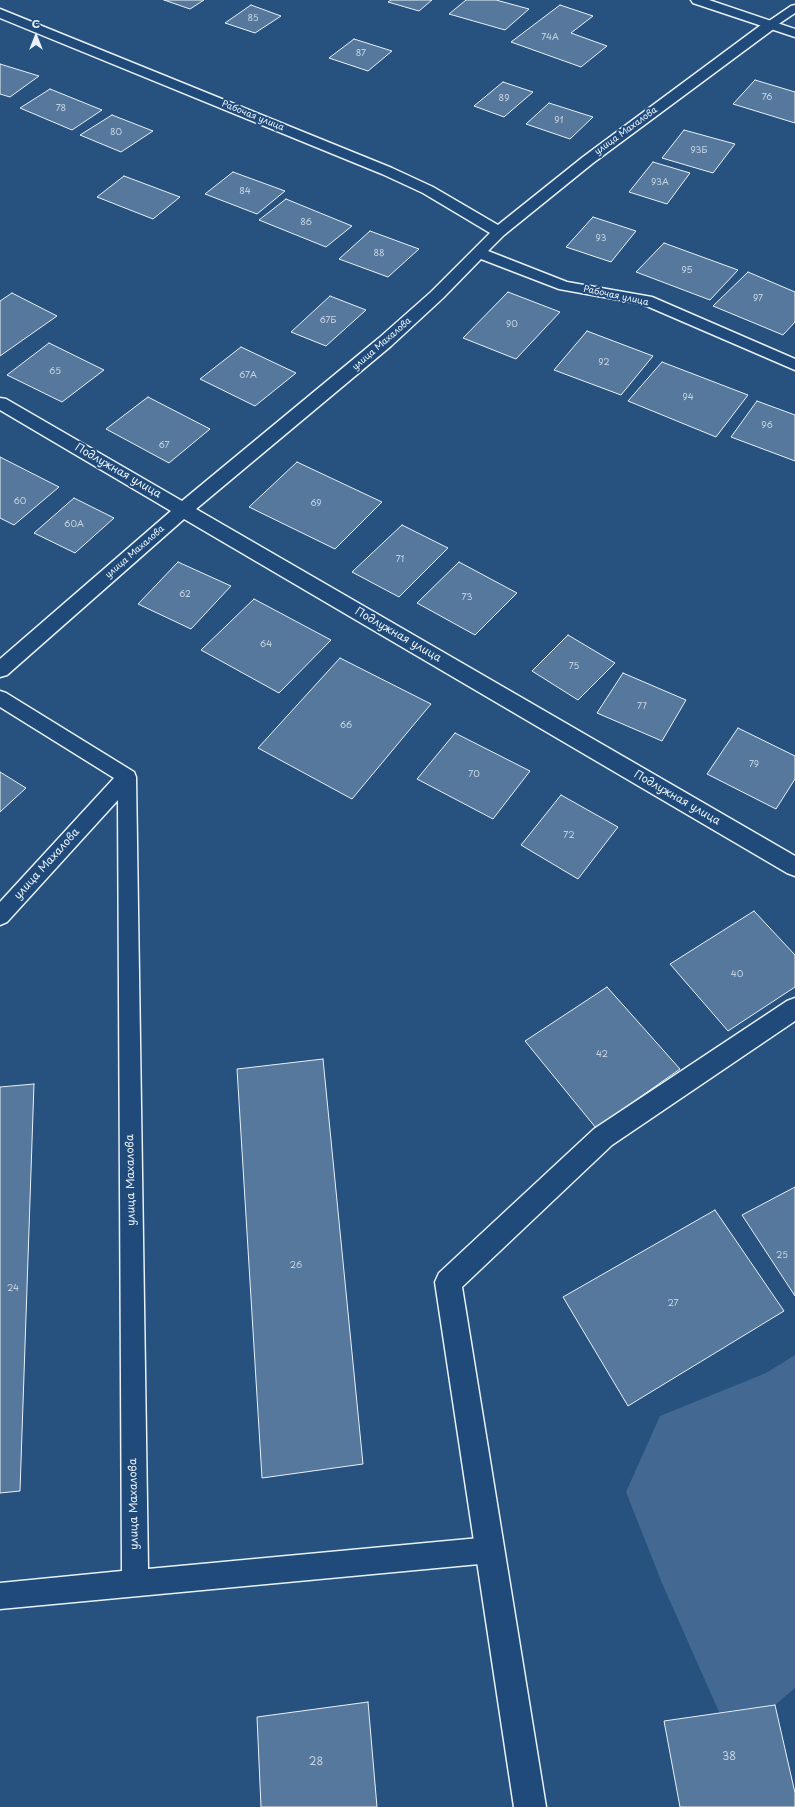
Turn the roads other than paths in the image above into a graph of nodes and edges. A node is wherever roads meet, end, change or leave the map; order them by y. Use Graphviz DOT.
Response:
graph roads {
  1 [pos="697,0"];
  2 [pos="795,8"];
  3 [pos="0,13"];
  4 [pos="19,20"];
  5 [pos="770,25"];
  6 [pos="6,27"];
  7 [pos="795,33"];
  8 [pos="499,232"];
  9 [pos="479,253"];
  10 [pos="795,365"];
  11 [pos="0,403"];
  12 [pos="184,509"];
  13 [pos="0,670"];
  14 [pos="0,698"];
  15 [pos="127,777"];
  16 [pos="795,867"];
  17 [pos="0,916"];
  18 [pos="795,1008"];
  19 [pos="490,1550"];
  20 [pos="135,1583"];
  21 [pos="0,1596"];
  22 [pos="530,1807"];
  1 -- 5 [label="street"];
  2 -- 5 [label="lane"];
  3 -- 4 [label="street, Рабочая улица"];
  4 -- 6 [label="street"];
  4 -- 8 [label="street, Рабочая улица"];
  5 -- 7 [label="street"];
  5 -- 8 [label="street, улица Махалова"];
  8 -- 9 [label="street, улица Махалова"];
  9 -- 10 [label="street, Рабочая улица"];
  9 -- 12 [label="street, улица Махалова"];
  11 -- 12 [label="street, Подлужная улица"];
  12 -- 13 [label="street, улица Махалова"];
  12 -- 16 [label="street, Подлужная улица"];
  14 -- 15 [label="lane"];
  15 -- 17 [label="lane, улица Махалова"];
  15 -- 20 [label="lane, улица Махалова"];
  18 -- 19 [label="street"];
  19 -- 20 [label="lane"];
  19 -- 22 [label="street"];
  20 -- 21 [label="lane"];
}
